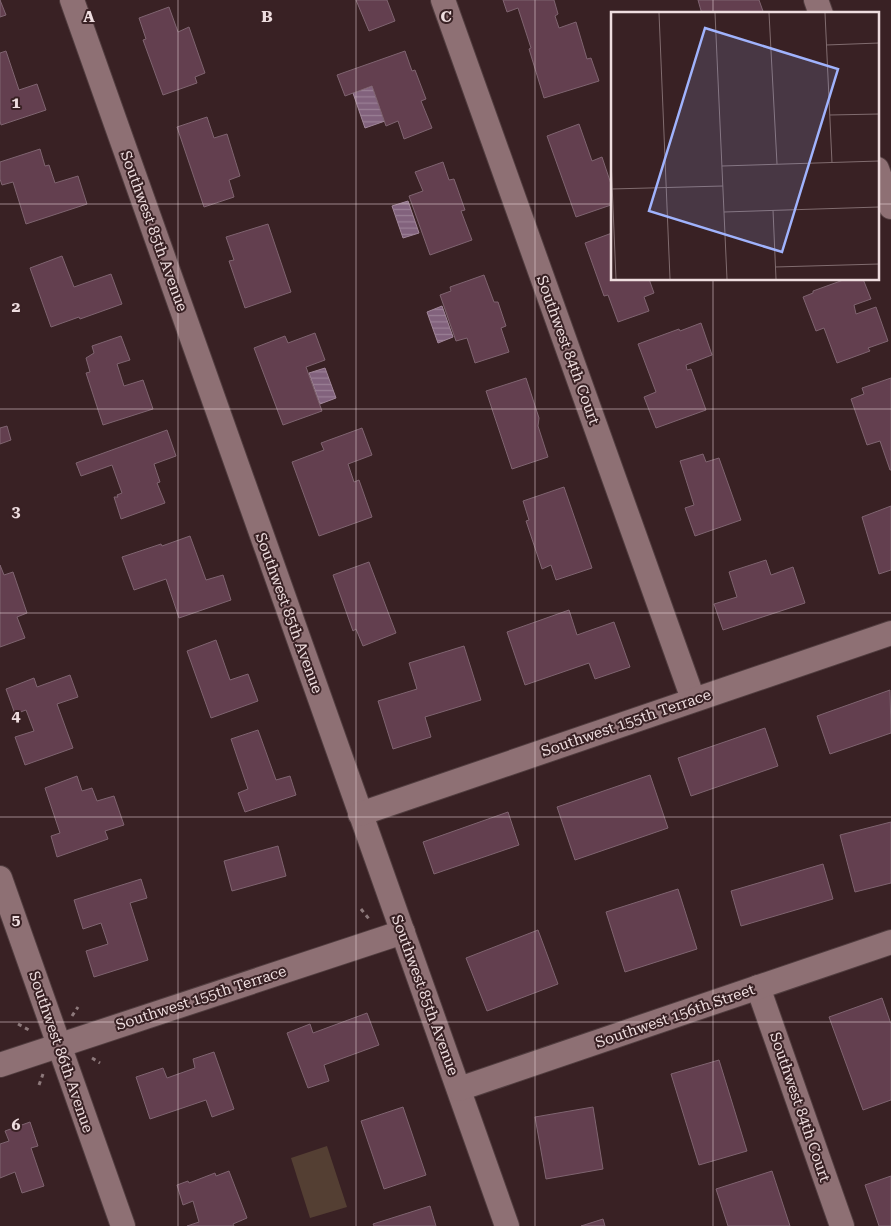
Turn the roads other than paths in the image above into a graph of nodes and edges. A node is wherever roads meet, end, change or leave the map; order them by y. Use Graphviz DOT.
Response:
graph roads {
  1 [pos="72,0"];
  2 [pos="443,0"];
  3 [pos="816,0"];
  4 [pos="820,12"];
  5 [pos="878,172"];
  6 [pos="891,207"];
  7 [pos="891,633"];
  8 [pos="693,699"];
  9 [pos="360,814"];
  10 [pos="0,878"];
  11 [pos="403,932"];
  12 [pos="891,942"];
  13 [pos="758,987"];
  14 [pos="59,1045"];
  15 [pos="0,1065"];
  16 [pos="459,1089"];
  17 [pos="123,1226"];
  18 [pos="507,1226"];
  19 [pos="842,1226"];
  1 -- 9 [label="street, Southwest 85th Avenue"];
  2 -- 8 [label="street, Southwest 84th Court"];
  3 -- 4 [label="street"];
  5 -- 6 [label="street"];
  7 -- 8 [label="street, Southwest 155th Terrace"];
  8 -- 9 [label="street, Southwest 155th Terrace"];
  9 -- 11 [label="street, Southwest 85th Avenue"];
  10 -- 14 [label="street, Southwest 86th Avenue"];
  11 -- 14 [label="street, Southwest 155th Terrace"];
  11 -- 16 [label="street, Southwest 85th Avenue"];
  12 -- 13 [label="street, Southwest 156th Street"];
  13 -- 16 [label="street, Southwest 156th Street"];
  13 -- 19 [label="street, Southwest 84th Court"];
  14 -- 15 [label="street, Southwest 155th Terrace"];
  14 -- 17 [label="street, Southwest 86th Avenue"];
  16 -- 18 [label="street, Southwest 85th Avenue"];
}
